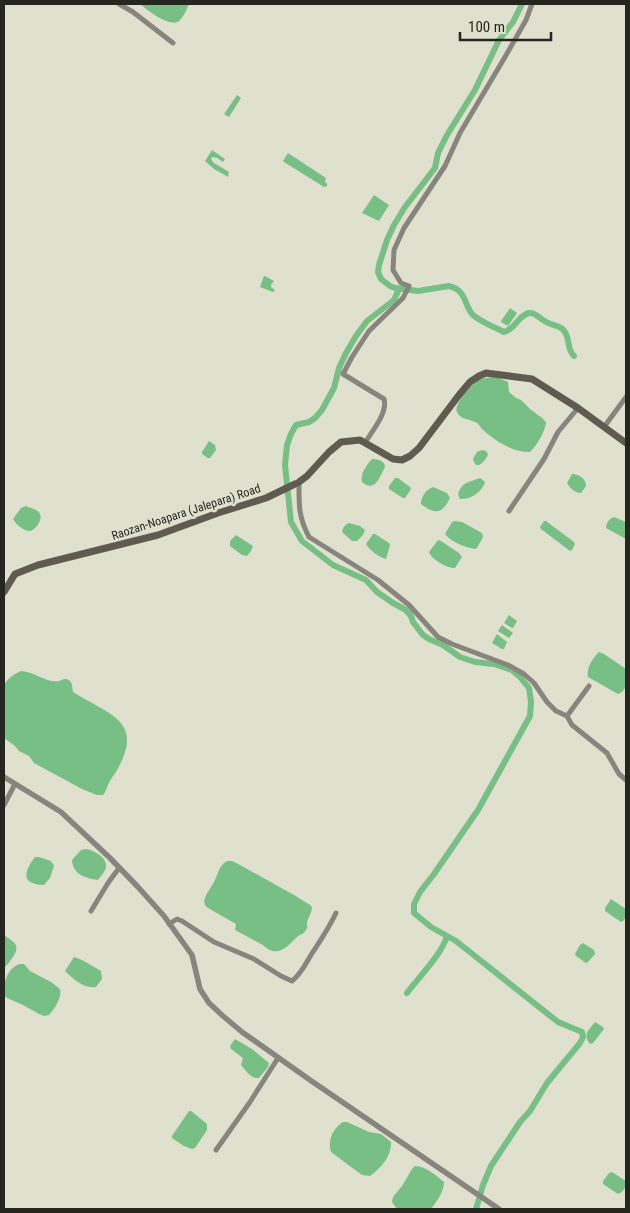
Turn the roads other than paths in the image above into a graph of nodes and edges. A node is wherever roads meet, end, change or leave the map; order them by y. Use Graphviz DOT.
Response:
graph roads {
  1 [pos="118,4"];
  2 [pos="532,4"];
  3 [pos="173,43"];
  4 [pos="626,397"];
  5 [pos="578,408"];
  6 [pos="604,427"];
  7 [pos="365,443"];
  8 [pos="626,443"];
  9 [pos="297,483"];
  10 [pos="509,511"];
  11 [pos="4,592"];
  12 [pos="589,686"];
  13 [pos="567,716"];
  14 [pos="4,777"];
  15 [pos="626,780"];
  16 [pos="15,784"];
  17 [pos="4,805"];
  18 [pos="119,868"];
  19 [pos="91,910"];
  20 [pos="336,913"];
  21 [pos="169,924"];
  22 [pos="278,1058"];
  23 [pos="216,1150"];
  24 [pos="498,1209"];
  1 -- 3 [label="street"];
  2 -- 7 [label="street"];
  4 -- 6 [label="street"];
  5 -- 6 [label="main road, Raozan-Noapara (Jalepara) Road"];
  5 -- 7 [label="main road, Raozan-Noapara (Jalepara) Road"];
  5 -- 10 [label="street"];
  6 -- 8 [label="main road, Raozan-Noapara (Jalepara) Road"];
  7 -- 9 [label="main road, Raozan-Noapara (Jalepara) Road"];
  9 -- 11 [label="main road, Raozan-Noapara (Jalepara) Road"];
  9 -- 13 [label="street"];
  12 -- 13 [label="street"];
  13 -- 15 [label="street"];
  14 -- 16 [label="street"];
  16 -- 17 [label="street"];
  16 -- 18 [label="street"];
  18 -- 19 [label="street"];
  18 -- 21 [label="street"];
  20 -- 21 [label="street"];
  21 -- 22 [label="street"];
  22 -- 23 [label="street"];
  22 -- 24 [label="street"];
}
